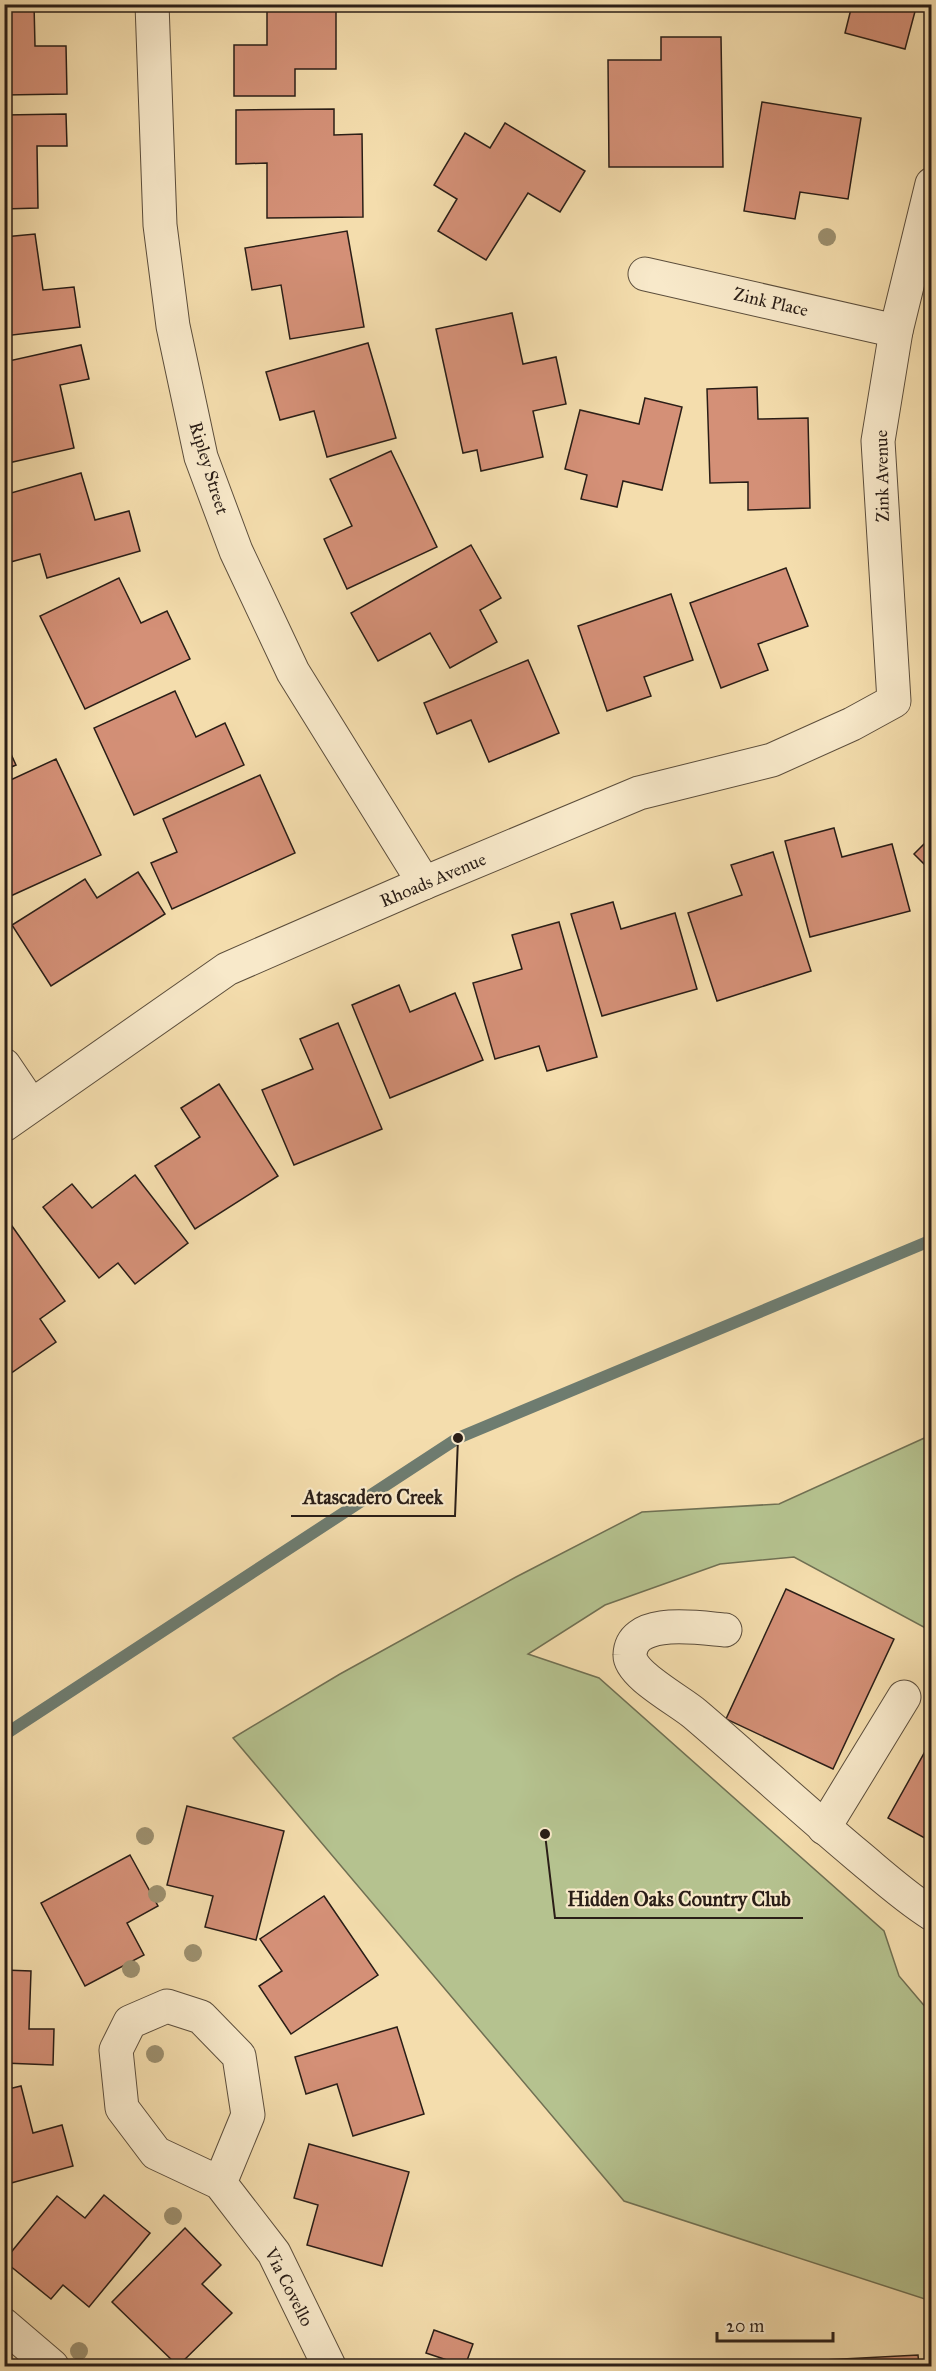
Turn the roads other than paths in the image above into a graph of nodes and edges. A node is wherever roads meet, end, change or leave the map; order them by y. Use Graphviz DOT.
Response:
graph roads {
  1 [pos="152,4"];
  2 [pos="932,184"];
  3 [pos="645,274"];
  4 [pos="896,330"];
  5 [pos="894,701"];
  6 [pos="424,883"];
  7 [pos="4,1065"];
  8 [pos="31,1105"];
  9 [pos="4,1125"];
  10 [pos="725,1630"];
  11 [pos="904,1697"];
  12 [pos="824,1828"];
  13 [pos="932,1914"];
  14 [pos="220,2183"];
  15 [pos="4,2325"];
  16 [pos="52,2367"];
  17 [pos="329,2367"];
  1 -- 6 [label="street, Ripley Street"];
  2 -- 4 [label="street, Zink Avenue"];
  3 -- 4 [label="street, Zink Place"];
  4 -- 5 [label="street, Zink Avenue"];
  5 -- 6 [label="street, Rhoads Avenue"];
  6 -- 8 [label="street, Rhoads Avenue"];
  7 -- 8 [label="street"];
  8 -- 9 [label="street, Rhoads Avenue"];
  10 -- 12 [label="street"];
  11 -- 12 [label="street"];
  12 -- 13 [label="street"];
  14 -- 14 [label="street, Via Covello"];
  14 -- 17 [label="street, Via Covello"];
  15 -- 16 [label="street"];
}
